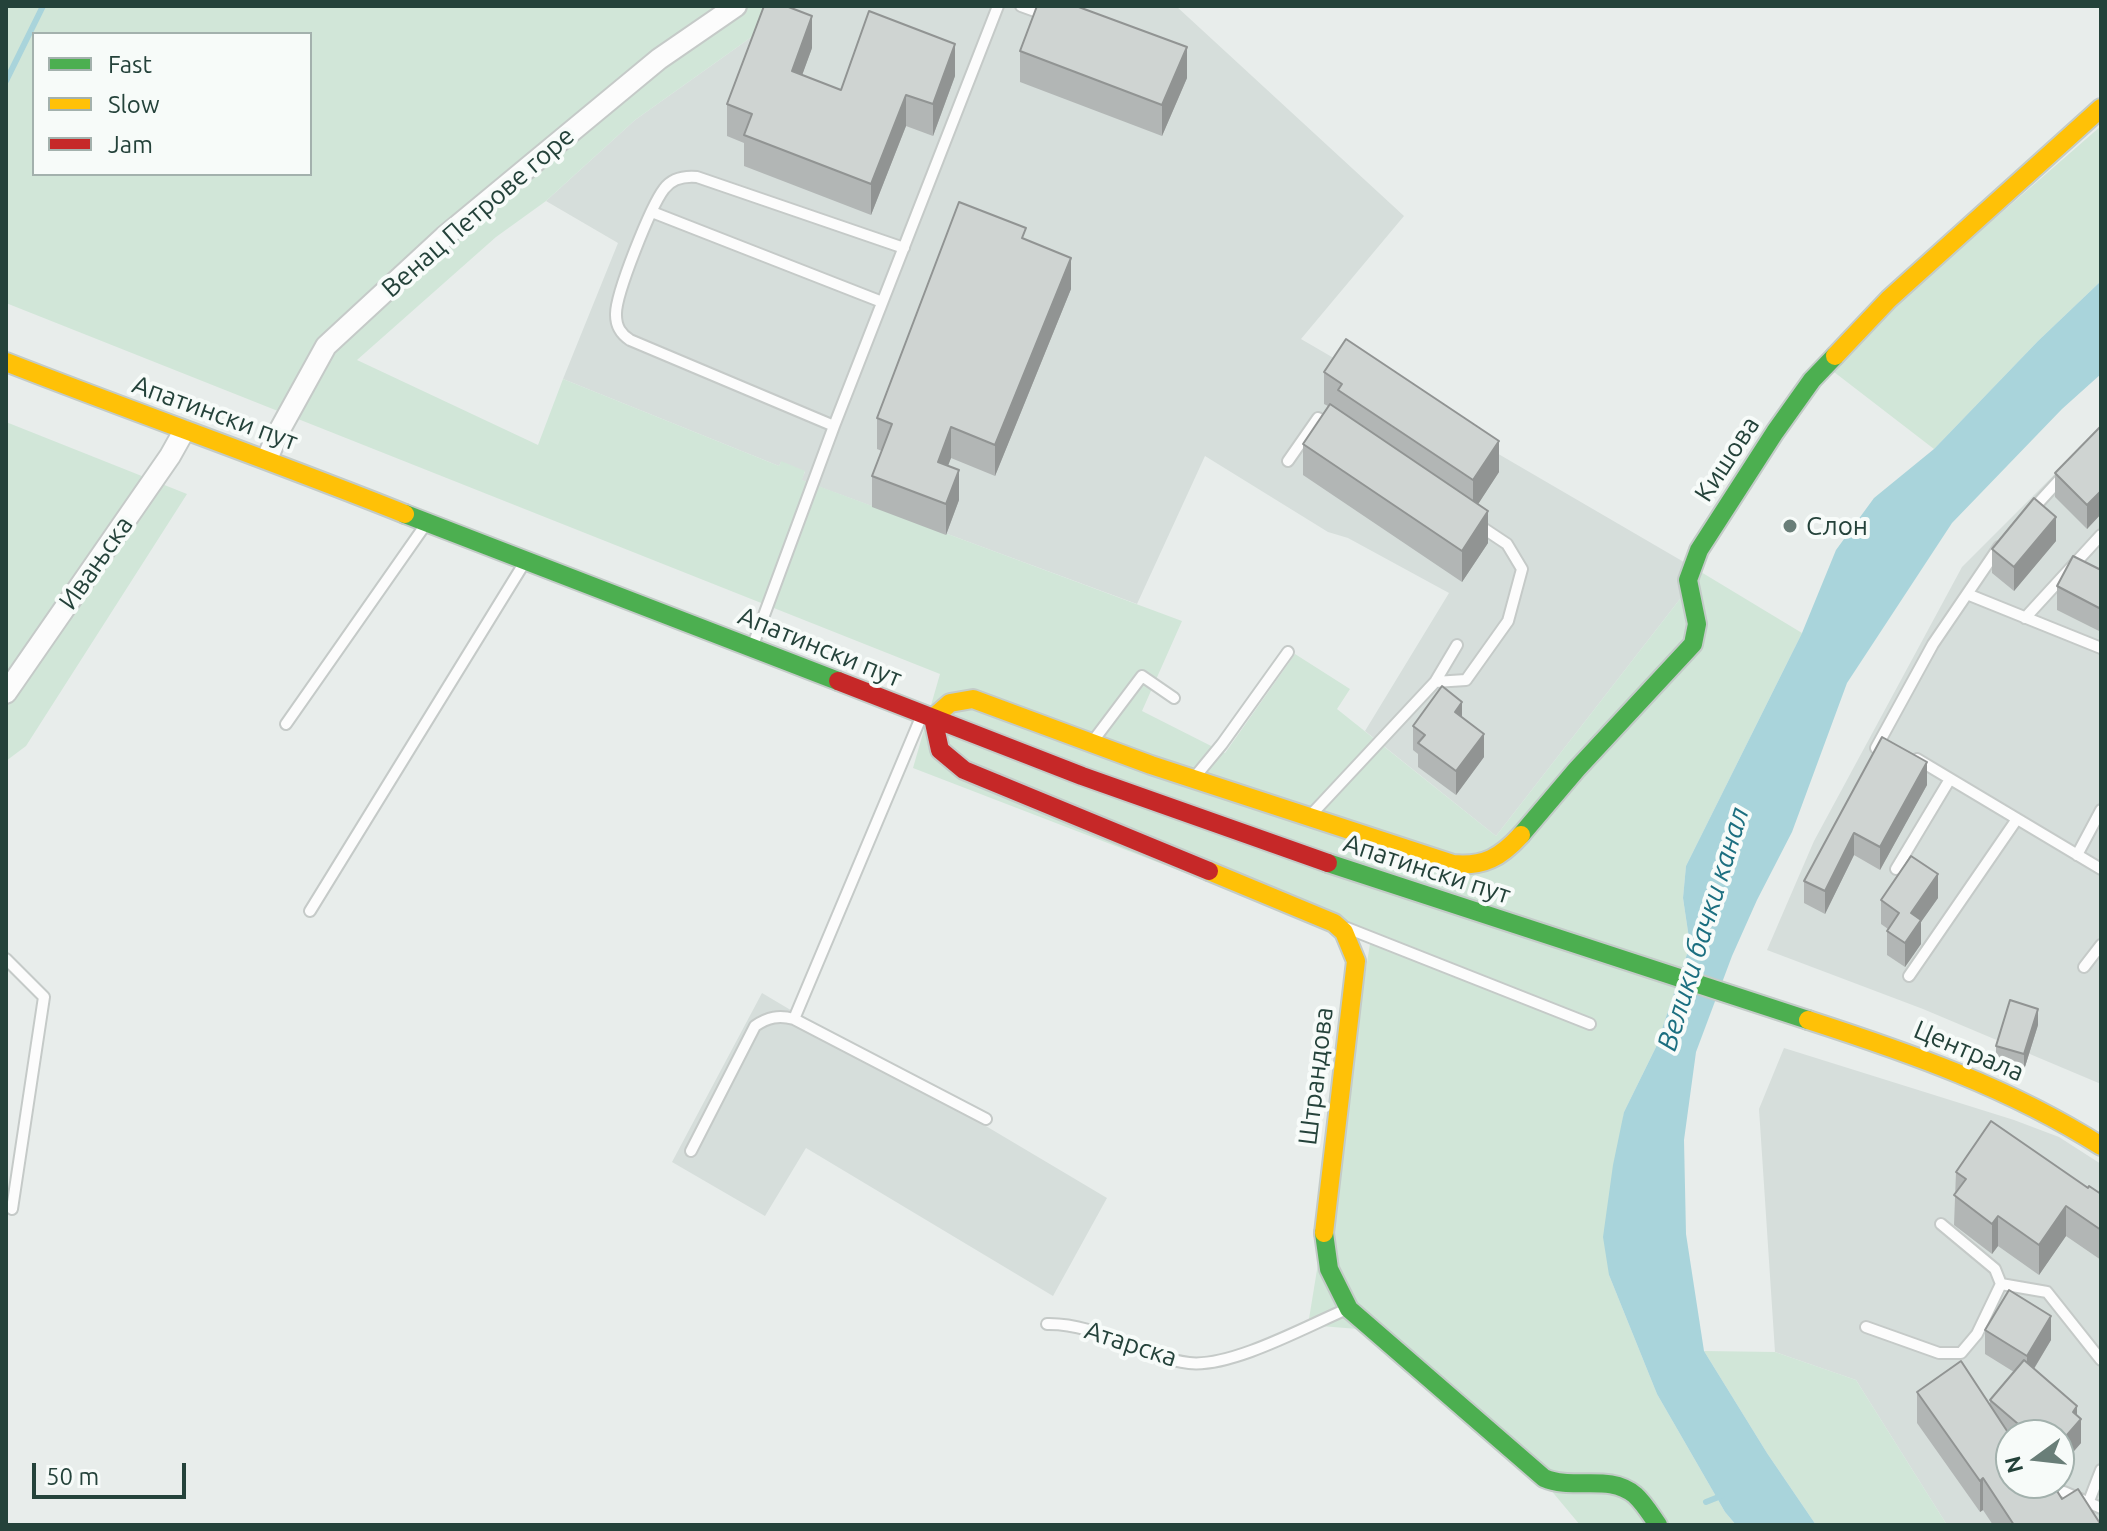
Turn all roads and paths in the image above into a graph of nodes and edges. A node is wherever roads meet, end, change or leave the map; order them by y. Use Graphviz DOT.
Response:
graph roads {
  1 [pos="736,6"];
  2 [pos="998,6"];
  3 [pos="1021,6"];
  4 [pos="1036,8"];
  5 [pos="1062,21"];
  6 [pos="2101,108"];
  7 [pos="652,212"];
  8 [pos="904,248"];
  9 [pos="882,302"];
  10 [pos="6,362"];
  11 [pos="834,426"];
  12 [pos="184,431"];
  13 [pos="1343,435"];
  14 [pos="267,459"];
  15 [pos="1288,461"];
  16 [pos="2071,467"];
  17 [pos="1470,519"];
  18 [pos="427,522"];
  19 [pos="2022,522"];
  20 [pos="2012,533"];
  21 [pos="2101,535"];
  22 [pos="525,562"];
  23 [pos="2078,562"];
  24 [pos="2090,568"];
  25 [pos="1967,594"];
  26 [pos="2025,618"];
  27 [pos="1457,645"];
  28 [pos="752,647"];
  29 [pos="2101,648"];
  30 [pos="1288,652"];
  31 [pos="1435,682"];
  32 [pos="6,693"];
  33 [pos="1174,698"];
  34 [pos="928,716"];
  35 [pos="286,724"];
  36 [pos="1881,738"];
  37 [pos="1090,746"];
  38 [pos="1895,746"];
  39 [pos="1909,754"];
  40 [pos="1868,765"];
  41 [pos="1950,779"];
  42 [pos="1192,781"];
  43 [pos="2101,810"];
  44 [pos="1308,818"];
  45 [pos="2017,819"];
  46 [pos="2077,855"];
  47 [pos="1896,869"];
  48 [pos="2101,869"];
  49 [pos="310,911"];
  50 [pos="1334,923"];
  51 [pos="2101,945"];
  52 [pos="6,959"];
  53 [pos="2084,967"];
  54 [pos="1909,976"];
  55 [pos="794,1019"];
  56 [pos="1809,1021"];
  57 [pos="1590,1024"];
  58 [pos="986,1119"];
  59 [pos="2101,1146"];
  60 [pos="691,1151"];
  61 [pos="12,1209"];
  62 [pos="1941,1224"];
  63 [pos="2001,1284"];
  64 [pos="1349,1309"];
  65 [pos="1047,1324"];
  66 [pos="1866,1327"];
  67 [pos="2100,1361"];
  68 [pos="2101,1470"];
  69 [pos="2075,1496"];
  70 [pos="2089,1501"];
  71 [pos="2101,1508"];
  72 [pos="1658,1525"];
  1 -- 14 [label="street, Венац Петрове горе"];
  2 -- 8 [label="lane"];
  3 -- 4 [label="lane"];
  4 -- 5 [label="lane"];
  6 -- 44 [label="street, Кишова"];
  7 -- 8 [label="lane"];
  7 -- 9 [label="lane"];
  7 -- 11 [label="lane"];
  8 -- 9 [label="lane"];
  9 -- 11 [label="lane"];
  10 -- 12 [label="street, Апатински пут"];
  11 -- 28 [label="lane"];
  12 -- 14 [label="street, Апатински пут"];
  12 -- 32 [label="street, Ивањска"];
  13 -- 15 [label="lane"];
  14 -- 18 [label="street, Апатински пут"];
  16 -- 19 [label="lane"];
  17 -- 31 [label="lane"];
  18 -- 22 [label="street, Апатински пут"];
  18 -- 35 [label="lane"];
  20 -- 25 [label="lane"];
  21 -- 23 [label="lane"];
  22 -- 28 [label="street, Апатински пут"];
  22 -- 49 [label="lane"];
  23 -- 24 [label="lane"];
  23 -- 26 [label="lane"];
  25 -- 26 [label="lane"];
  25 -- 36 [label="lane"];
  26 -- 29 [label="lane"];
  27 -- 31 [label="lane"];
  28 -- 34 [label="street, Апатински пут"];
  30 -- 42 [label="lane"];
  31 -- 44 [label="lane"];
  33 -- 37 [label="lane"];
  34 -- 37 [label="street"];
  34 -- 50 [label="street"];
  34 -- 55 [label="lane"];
  34 -- 56 [label="street, Апатински пут"];
  36 -- 38 [label="lane"];
  36 -- 40 [label="lane"];
  37 -- 42 [label="street"];
  39 -- 41 [label="lane"];
  41 -- 45 [label="lane"];
  41 -- 47 [label="lane"];
  42 -- 44 [label="street"];
  43 -- 46 [label="lane"];
  45 -- 46 [label="lane"];
  45 -- 54 [label="lane"];
  46 -- 48 [label="lane"];
  50 -- 57 [label="lane"];
  50 -- 64 [label="street, Штрандова"];
  51 -- 53 [label="lane"];
  52 -- 61 [label="lane"];
  55 -- 58 [label="lane"];
  55 -- 60 [label="lane"];
  56 -- 59 [label="street, Централа"];
  62 -- 63 [label="lane"];
  63 -- 66 [label="lane"];
  63 -- 67 [label="lane"];
  64 -- 65 [label="lane, Атарска"];
  64 -- 72 [label="street, Штрандова"];
  68 -- 70 [label="lane"];
  69 -- 70 [label="lane"];
  70 -- 71 [label="lane"];
}
